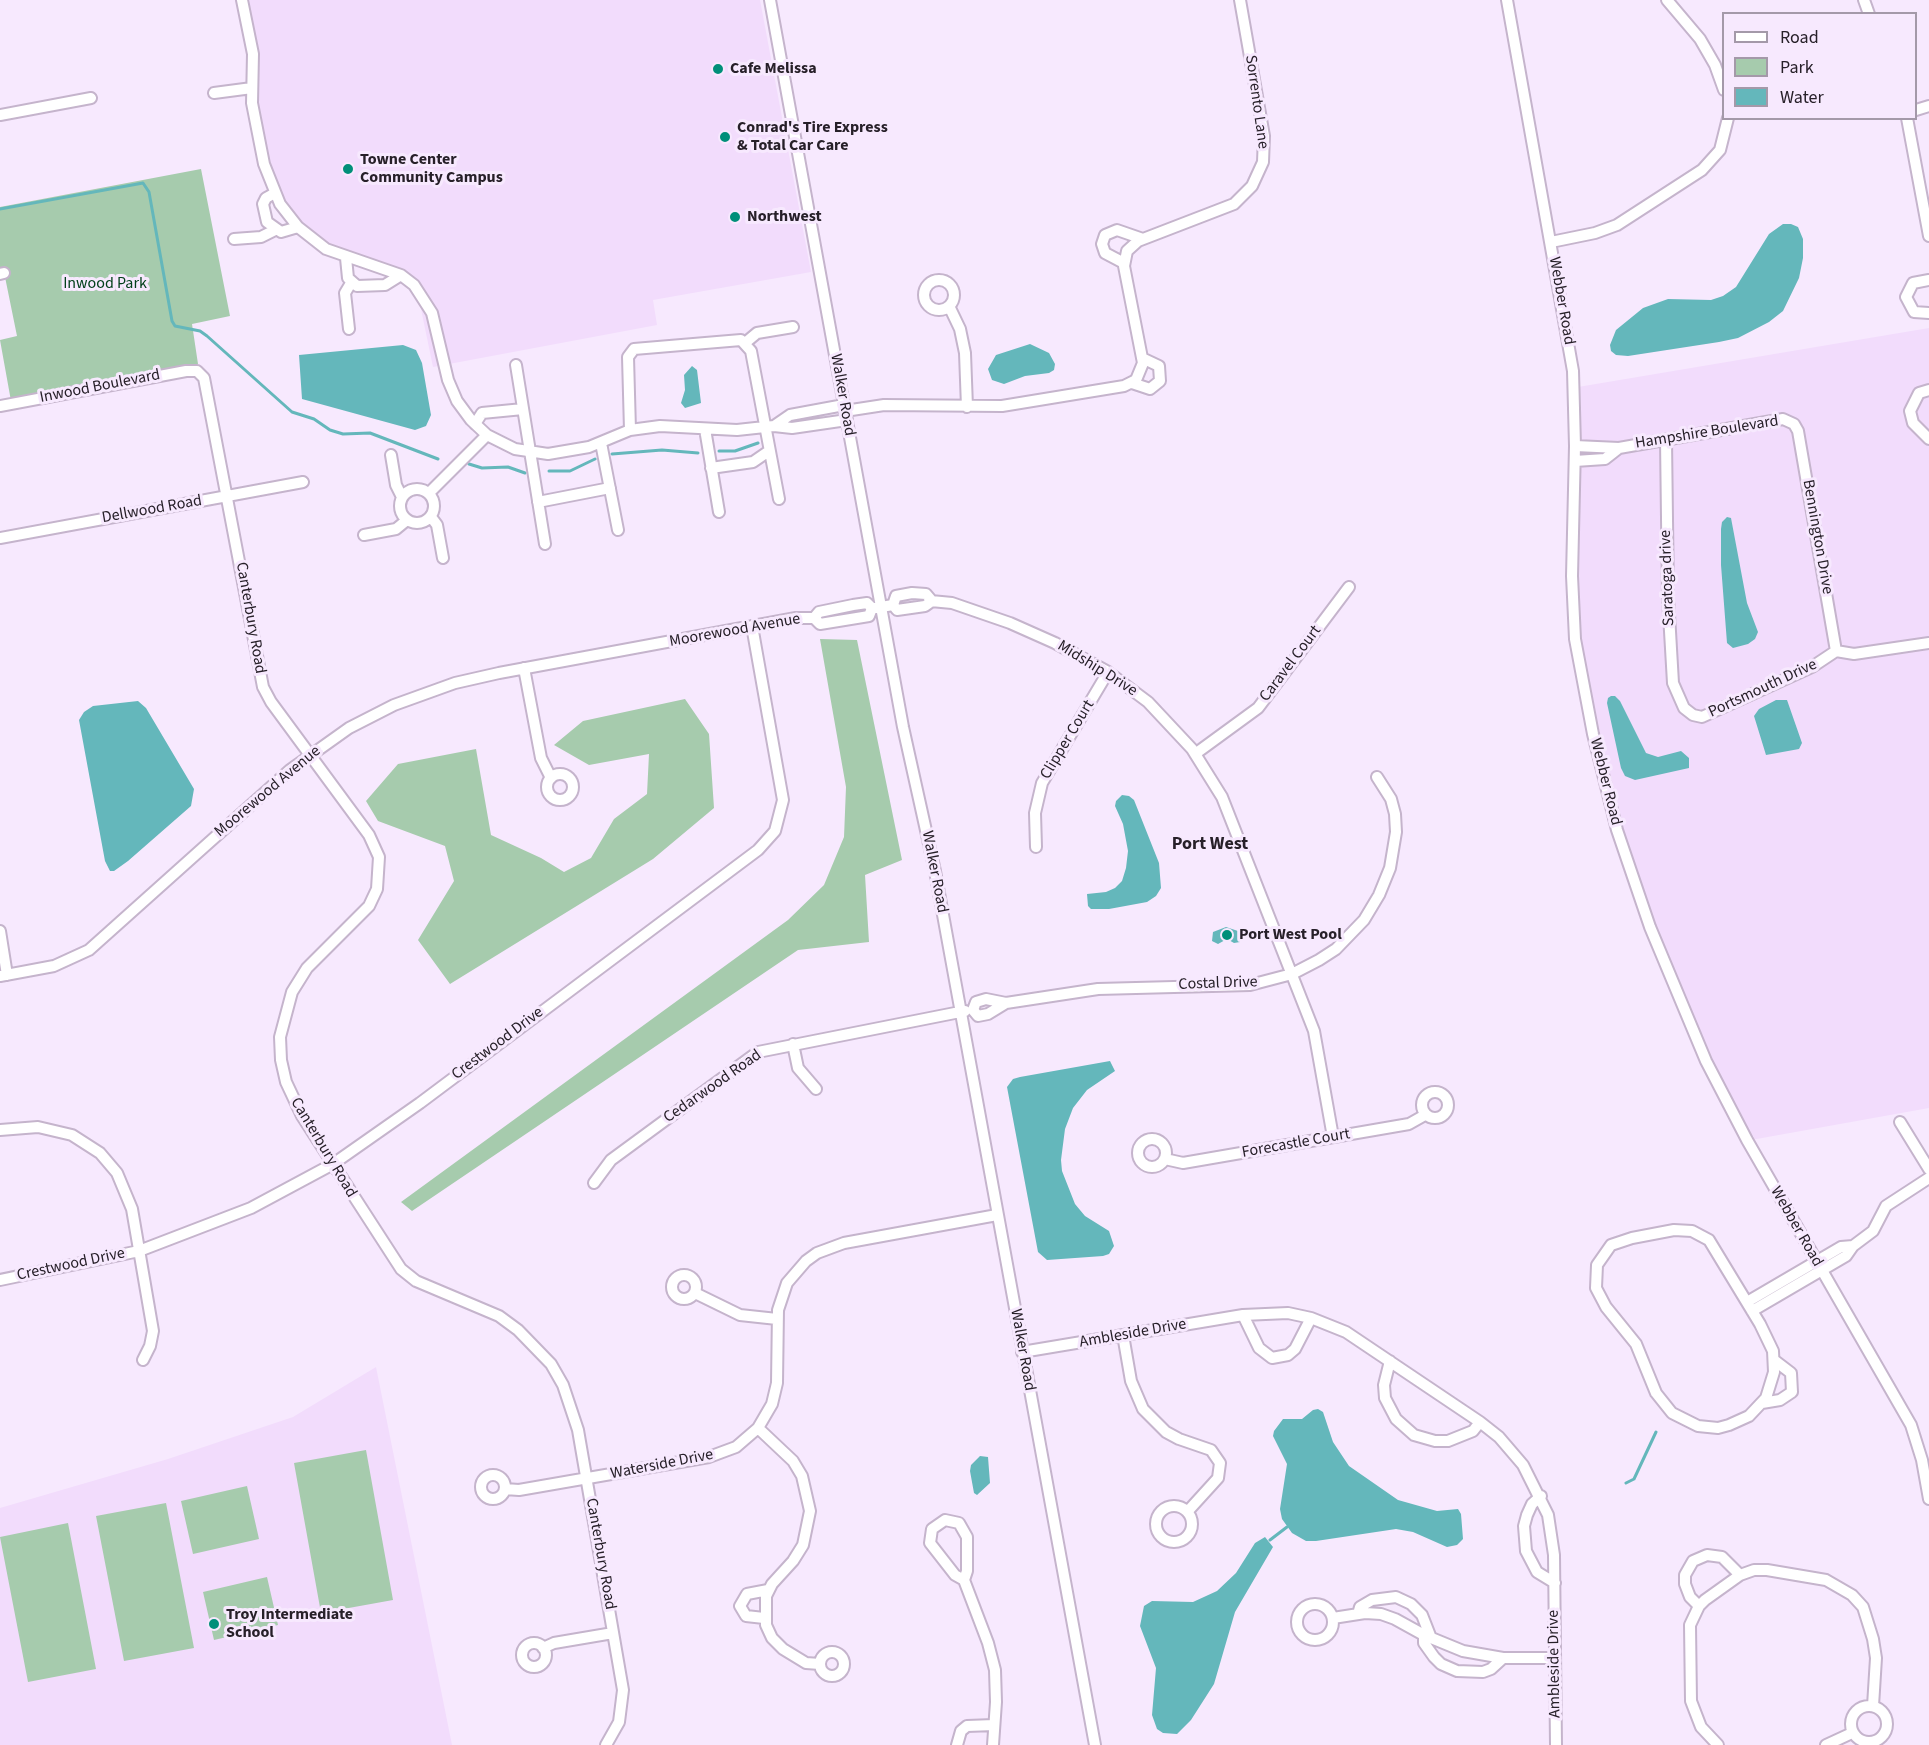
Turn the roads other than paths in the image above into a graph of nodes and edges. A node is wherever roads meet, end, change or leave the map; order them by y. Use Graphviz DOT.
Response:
graph roads {
  1 [pos="242,0"];
  2 [pos="770,0"];
  3 [pos="1240,0"];
  4 [pos="1507,0"];
  5 [pos="1667,0"];
  6 [pos="1722,85"];
  7 [pos="252,88"];
  8 [pos="214,93"];
  9 [pos="91,98"];
  10 [pos="0,115"];
  11 [pos="1728,120"];
  12 [pos="1907,120"];
  13 [pos="275,193"];
  14 [pos="298,227"];
  15 [pos="275,230"];
  16 [pos="1929,236"];
  17 [pos="234,239"];
  18 [pos="1143,239"];
  19 [pos="1551,242"];
  20 [pos="346,258"];
  21 [pos="1124,263"];
  22 [pos="401,276"];
  23 [pos="1929,280"];
  24 [pos="351,283"];
  25 [pos="949,306"];
  26 [pos="1929,314"];
  27 [pos="793,327"];
  28 [pos="349,329"];
  29 [pos="746,343"];
  30 [pos="1142,358"];
  31 [pos="516,365"];
  32 [pos="201,373"];
  33 [pos="1131,383"];
  34 [pos="1929,390"];
  35 [pos="0,406"];
  36 [pos="967,407"];
  37 [pos="523,409"];
  38 [pos="845,412"];
  39 [pos="475,424"];
  40 [pos="1794,424"];
  41 [pos="769,427"];
  42 [pos="705,429"];
  43 [pos="630,430"];
  44 [pos="487,435"];
  45 [pos="1666,440"];
  46 [pos="1929,440"];
  47 [pos="601,443"];
  48 [pos="1575,446"];
  49 [pos="1619,448"];
  50 [pos="770,450"];
  51 [pos="530,452"];
  52 [pos="391,455"];
  53 [pos="1575,461"];
  54 [pos="711,468"];
  55 [pos="303,482"];
  56 [pos="609,489"];
  57 [pos="430,492"];
  58 [pos="227,496"];
  59 [pos="402,497"];
  60 [pos="779,499"];
  61 [pos="538,501"];
  62 [pos="719,512"];
  63 [pos="431,517"];
  64 [pos="407,520"];
  65 [pos="618,530"];
  66 [pos="364,535"];
  67 [pos="0,538"];
  68 [pos="545,543"];
  69 [pos="443,558"];
  70 [pos="1349,587"];
  71 [pos="876,607"];
  72 [pos="752,626"];
  73 [pos="1929,643"];
  74 [pos="1836,651"];
  75 [pos="524,668"];
  76 [pos="1108,672"];
  77 [pos="1688,712"];
  78 [pos="309,754"];
  79 [pos="1196,754"];
  80 [pos="1377,777"];
  81 [pos="551,778"];
  82 [pos="1036,847"];
  83 [pos="0,931"];
  84 [pos="1292,974"];
  85 [pos="4,975"];
  86 [pos="960,1012"];
  87 [pos="793,1044"];
  88 [pos="816,1089"];
  89 [pos="1425,1115"];
  90 [pos="1900,1122"];
  91 [pos="0,1130"];
  92 [pos="1333,1137"];
  93 [pos="1165,1159"];
  94 [pos="333,1164"];
  95 [pos="1929,1169"];
  96 [pos="1929,1178"];
  97 [pos="594,1183"];
  98 [pos="997,1215"];
  99 [pos="1853,1246"];
  100 [pos="139,1251"];
  101 [pos="1816,1260"];
  102 [pos="1822,1271"];
  103 [pos="0,1280"];
  104 [pos="694,1293"];
  105 [pos="1750,1307"];
  106 [pos="1243,1315"];
  107 [pos="777,1318"];
  108 [pos="1311,1318"];
  109 [pos="1123,1335"];
  110 [pos="1022,1352"];
  111 [pos="143,1360"];
  112 [pos="1774,1360"];
  113 [pos="1390,1361"];
  114 [pos="1762,1403"];
  115 [pos="1480,1422"];
  116 [pos="758,1428"];
  117 [pos="586,1479"];
  118 [pos="505,1489"];
  119 [pos="1541,1496"];
  120 [pos="1929,1499"];
  121 [pos="1188,1511"];
  122 [pos="1740,1575"];
  123 [pos="964,1580"];
  124 [pos="1555,1583"];
  125 [pos="768,1590"];
  126 [pos="1699,1606"];
  127 [pos="1358,1614"];
  128 [pos="764,1618"];
  129 [pos="1333,1618"];
  130 [pos="613,1633"];
  131 [pos="1427,1637"];
  132 [pos="543,1648"];
  133 [pos="1503,1658"];
  134 [pos="1555,1658"];
  135 [pos="820,1664"];
  136 [pos="1873,1706"];
  137 [pos="994,1725"];
  138 [pos="1852,1732"];
  139 [pos="1881,1742"];
  140 [pos="606,1745"];
  141 [pos="957,1745"];
  142 [pos="993,1745"];
  143 [pos="1095,1745"];
  144 [pos="1556,1745"];
  145 [pos="1718,1745"];
  146 [pos="1826,1745"];
  1 -- 7 [label="street"];
  2 -- 38 [label="street, Walker Road"];
  3 -- 18 [label="street, Sorrento Lane"];
  4 -- 19 [label="street, Webber Road"];
  5 -- 6 [label="street"];
  7 -- 8 [label="street"];
  7 -- 13 [label="street"];
  9 -- 10 [label="street"];
  11 -- 19 [label="street"];
  12 -- 16 [label="street"];
  13 -- 14 [label="street"];
  13 -- 15 [label="street"];
  14 -- 15 [label="street"];
  14 -- 20 [label="street"];
  15 -- 17 [label="street"];
  18 -- 21 [label="street"];
  18 -- 21 [label="street"];
  19 -- 48 [label="street, Webber Road"];
  20 -- 22 [label="street"];
  20 -- 24 [label="street"];
  21 -- 30 [label="street"];
  22 -- 24 [label="street"];
  22 -- 39 [label="street"];
  23 -- 26 [label="street"];
  24 -- 28 [label="street"];
  25 -- 36 [label="street"];
  27 -- 29 [label="street"];
  29 -- 41 [label="street"];
  29 -- 43 [label="street"];
  30 -- 33 [label="street"];
  30 -- 33 [label="street"];
  31 -- 37 [label="street"];
  32 -- 35 [label="street, Inwood Boulevard"];
  32 -- 58 [label="street, Canterbury Road"];
  33 -- 36 [label="street"];
  34 -- 46 [label="street"];
  36 -- 38 [label="street"];
  37 -- 39 [label="street"];
  37 -- 51 [label="street"];
  38 -- 41 [label="street"];
  38 -- 71 [label="street, Walker Road"];
  39 -- 44 [label="street"];
  40 -- 45 [label="street, Hampshire Boulevard"];
  40 -- 74 [label="street, Bennington Drive"];
  41 -- 42 [label="street"];
  41 -- 50 [label="street"];
  42 -- 43 [label="street"];
  42 -- 54 [label="street"];
  43 -- 47 [label="street"];
  44 -- 51 [label="street"];
  44 -- 57 [label="street"];
  45 -- 49 [label="street, Hampshire Boulevard"];
  45 -- 77 [label="street, Saratoga drive"];
  47 -- 51 [label="street"];
  47 -- 56 [label="street"];
  48 -- 49 [label="street, Hampshire Boulevard"];
  48 -- 53 [label="street, Webber Road"];
  49 -- 53 [label="street, Hampshire Boulevard"];
  50 -- 54 [label="street"];
  50 -- 60 [label="street"];
  51 -- 61 [label="street"];
  52 -- 59 [label="street"];
  53 -- 101 [label="street, Webber Road"];
  54 -- 62 [label="street"];
  55 -- 58 [label="street, Dellwood Road"];
  56 -- 61 [label="street"];
  56 -- 65 [label="street"];
  57 -- 59 [label="street"];
  57 -- 63 [label="street"];
  58 -- 67 [label="street, Dellwood Road"];
  58 -- 78 [label="street, Canterbury Road"];
  59 -- 64 [label="street"];
  61 -- 68 [label="street"];
  63 -- 64 [label="street"];
  63 -- 69 [label="street"];
  64 -- 66 [label="street"];
  70 -- 79 [label="street, Caravel Court"];
  71 -- 72 [label="street, Moorewood Avenue"];
  71 -- 76 [label="street, Midship Drive"];
  71 -- 86 [label="street, Walker Road"];
  72 -- 75 [label="street, Moorewood Avenue"];
  72 -- 94 [label="street, Crestwood Drive"];
  73 -- 74 [label="street"];
  74 -- 77 [label="street, Portsmouth Drive"];
  75 -- 78 [label="street, Moorewood Avenue"];
  75 -- 81 [label="street"];
  76 -- 79 [label="street, Midship Drive"];
  76 -- 82 [label="street, Clipper Court"];
  78 -- 85 [label="street, Moorewood Avenue"];
  78 -- 94 [label="street, Canterbury Road"];
  79 -- 84 [label="street, Midship Drive"];
  80 -- 84 [label="street, Costal Drive"];
  83 -- 85 [label="street"];
  84 -- 86 [label="street, Costal Drive"];
  84 -- 92 [label="street, Midship Drive"];
  86 -- 87 [label="street, Cedarwood Road"];
  86 -- 98 [label="street, Walker Road"];
  87 -- 88 [label="street"];
  87 -- 97 [label="street, Cedarwood Road"];
  89 -- 92 [label="street, Forecastle Court"];
  90 -- 95 [label="street"];
  91 -- 100 [label="street"];
  92 -- 93 [label="street, Forecastle Court"];
  94 -- 100 [label="street, Crestwood Drive"];
  94 -- 117 [label="street, Canterbury Road"];
  96 -- 99 [label="street"];
  98 -- 107 [label="street, Waterside Drive"];
  98 -- 110 [label="street, Walker Road"];
  99 -- 101 [label="street"];
  99 -- 102 [label="street"];
  100 -- 103 [label="street, Crestwood Drive"];
  100 -- 111 [label="street"];
  101 -- 102 [label="street, Webber Road"];
  101 -- 105 [label="street"];
  102 -- 105 [label="street"];
  102 -- 120 [label="street, Webber Road"];
  104 -- 107 [label="street"];
  105 -- 112 [label="street"];
  105 -- 114 [label="street"];
  106 -- 108 [label="street, Ambleside Drive"];
  106 -- 108 [label="street"];
  106 -- 109 [label="street, Ambleside Drive"];
  107 -- 116 [label="street, Waterside Drive"];
  108 -- 113 [label="street, Ambleside Drive"];
  109 -- 110 [label="street, Ambleside Drive"];
  109 -- 121 [label="street"];
  110 -- 143 [label="street, Walker Road"];
  112 -- 114 [label="street"];
  112 -- 114 [label="street"];
  113 -- 115 [label="street, Ambleside Drive"];
  113 -- 115 [label="street"];
  115 -- 119 [label="street, Ambleside Drive"];
  116 -- 117 [label="street, Waterside Drive"];
  116 -- 125 [label="street"];
  117 -- 118 [label="street, Waterside Drive"];
  117 -- 130 [label="street, Canterbury Road"];
  119 -- 124 [label="street, Ambleside Drive"];
  119 -- 124 [label="street"];
  122 -- 126 [label="street"];
  122 -- 126 [label="street"];
  122 -- 136 [label="street"];
  123 -- 123 [label="street"];
  123 -- 137 [label="street"];
  124 -- 134 [label="street, Ambleside Drive"];
  125 -- 128 [label="street"];
  125 -- 128 [label="street"];
  126 -- 145 [label="street"];
  127 -- 129 [label="street"];
  127 -- 131 [label="street"];
  127 -- 131 [label="street"];
  128 -- 135 [label="street"];
  130 -- 132 [label="street"];
  130 -- 140 [label="street, Canterbury Road"];
  131 -- 133 [label="street"];
  131 -- 133 [label="street"];
  133 -- 134 [label="street"];
  134 -- 144 [label="street, Ambleside Drive"];
  136 -- 138 [label="street"];
  136 -- 139 [label="street"];
  137 -- 141 [label="street"];
  137 -- 142 [label="street"];
  138 -- 139 [label="street"];
  138 -- 146 [label="street"];
}
